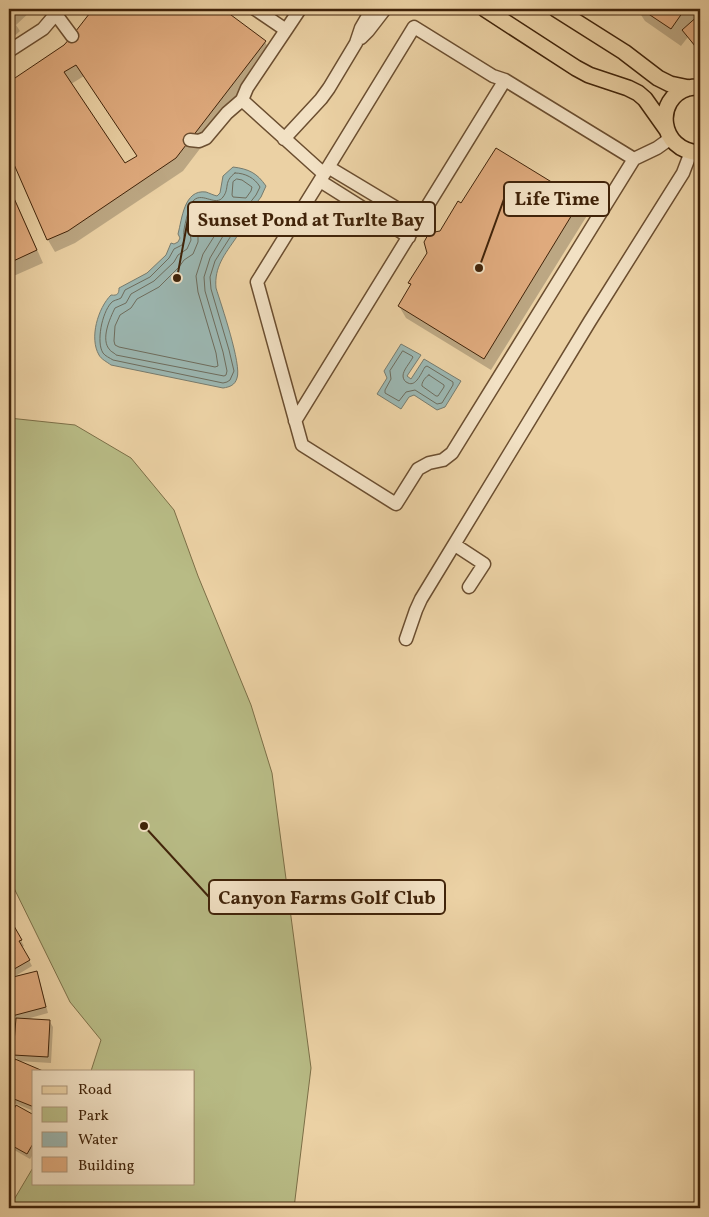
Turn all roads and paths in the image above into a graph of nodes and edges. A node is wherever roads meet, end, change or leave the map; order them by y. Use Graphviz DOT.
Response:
graph roads {
  1 [pos="255,9"];
  2 [pos="300,9"];
  3 [pos="372,9"];
  4 [pos="385,9"];
  5 [pos="485,9"];
  6 [pos="556,9"];
  7 [pos="56,11"];
  8 [pos="286,30"];
  9 [pos="72,36"];
  10 [pos="356,43"];
  11 [pos="9,51"];
  12 [pos="505,80"];
  13 [pos="694,87"];
  14 [pos="242,100"];
  15 [pos="669,134"];
  16 [pos="284,139"];
  17 [pos="190,140"];
  18 [pos="698,153"];
  19 [pos="634,159"];
  20 [pos="324,174"];
  21 [pos="418,221"];
  22 [pos="408,236"];
  23 [pos="295,421"];
  24 [pos="455,545"];
  25 [pos="470,587"];
  26 [pos="406,639"];
  1 -- 8 [label="lane"];
  2 -- 8 [label="lane"];
  3 -- 10 [label="lane"];
  4 -- 10 [label="lane"];
  5 -- 15 [label="main road"];
  6 -- 13 [label="main road"];
  7 -- 9 [label="lane"];
  7 -- 11 [label="lane"];
  8 -- 14 [label="lane"];
  10 -- 16 [label="lane"];
  12 -- 19 [label="lane"];
  12 -- 20 [label="lane"];
  12 -- 21 [label="lane"];
  13 -- 15 [label="main road"];
  14 -- 16 [label="lane"];
  14 -- 17 [label="lane"];
  15 -- 18 [label="main road"];
  15 -- 19 [label="lane"];
  16 -- 20 [label="lane"];
  18 -- 24 [label="lane"];
  19 -- 23 [label="lane"];
  20 -- 21 [label="lane"];
  20 -- 22 [label="lane"];
  20 -- 23 [label="lane"];
  21 -- 22 [label="lane"];
  22 -- 23 [label="lane"];
  24 -- 25 [label="lane"];
  24 -- 26 [label="lane"];
}
